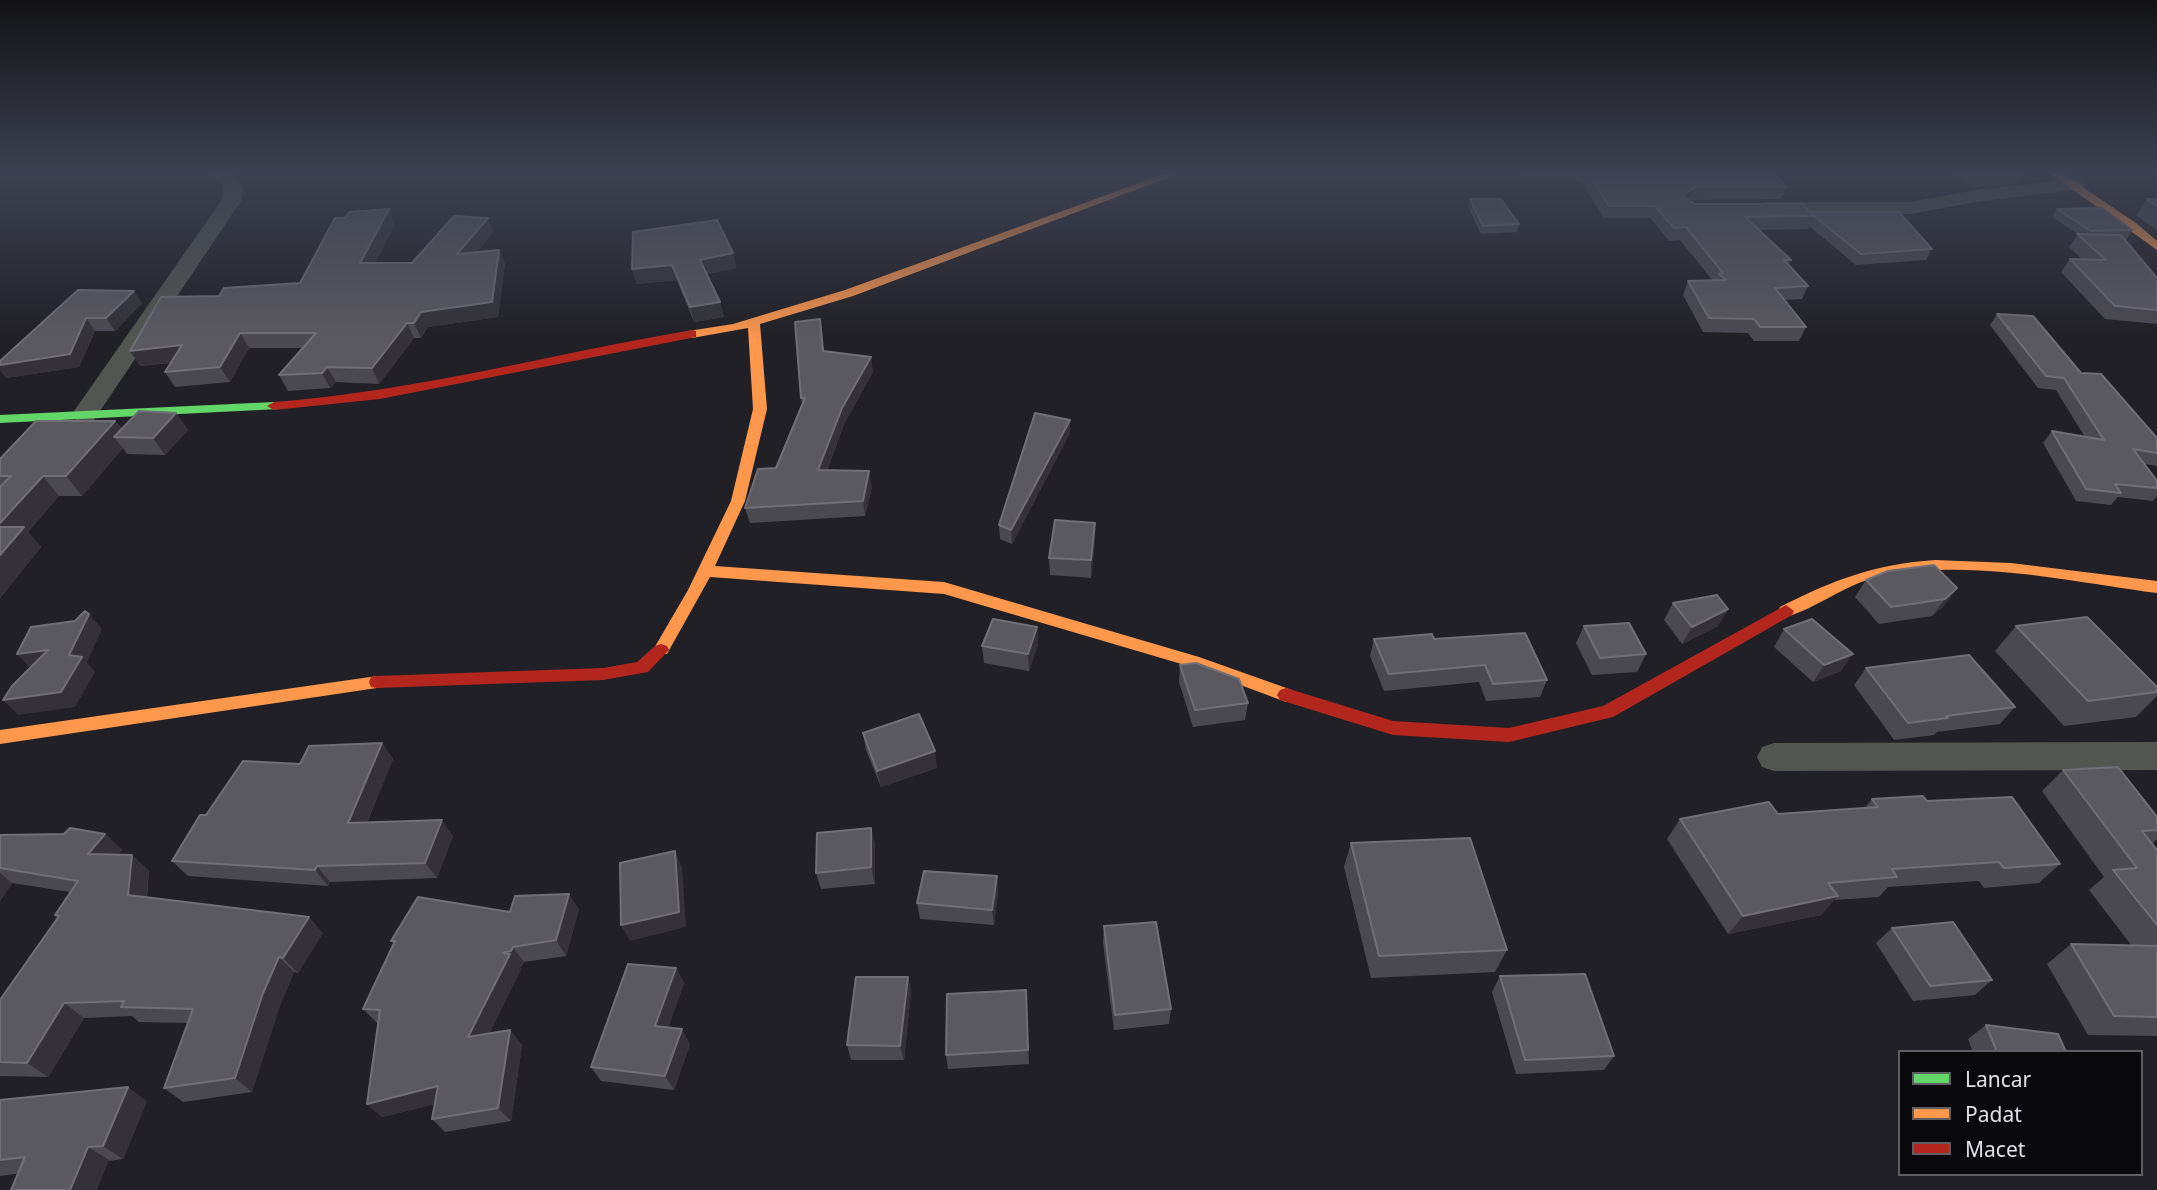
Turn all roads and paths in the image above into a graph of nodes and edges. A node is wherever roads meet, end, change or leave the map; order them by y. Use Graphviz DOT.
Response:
graph roads {
  1 [pos="211,230"];
  2 [pos="1027,230"];
  3 [pos="2137,230"];
  4 [pos="2157,247"];
  5 [pos="754,323"];
  6 [pos="85,414"];
  7 [pos="0,419"];
  8 [pos="705,571"];
  9 [pos="2157,587"];
  10 [pos="0,737"];
  11 [pos="2157,756"];
  12 [pos="1774,757"];
  1 -- 6 [label="street"];
  2 -- 5 [label="street"];
  3 -- 4 [label="street"];
  5 -- 6 [label="street"];
  5 -- 8 [label="street"];
  6 -- 7 [label="street"];
  8 -- 9 [label="street"];
  8 -- 10 [label="street"];
  11 -- 12 [label="street"];
}
